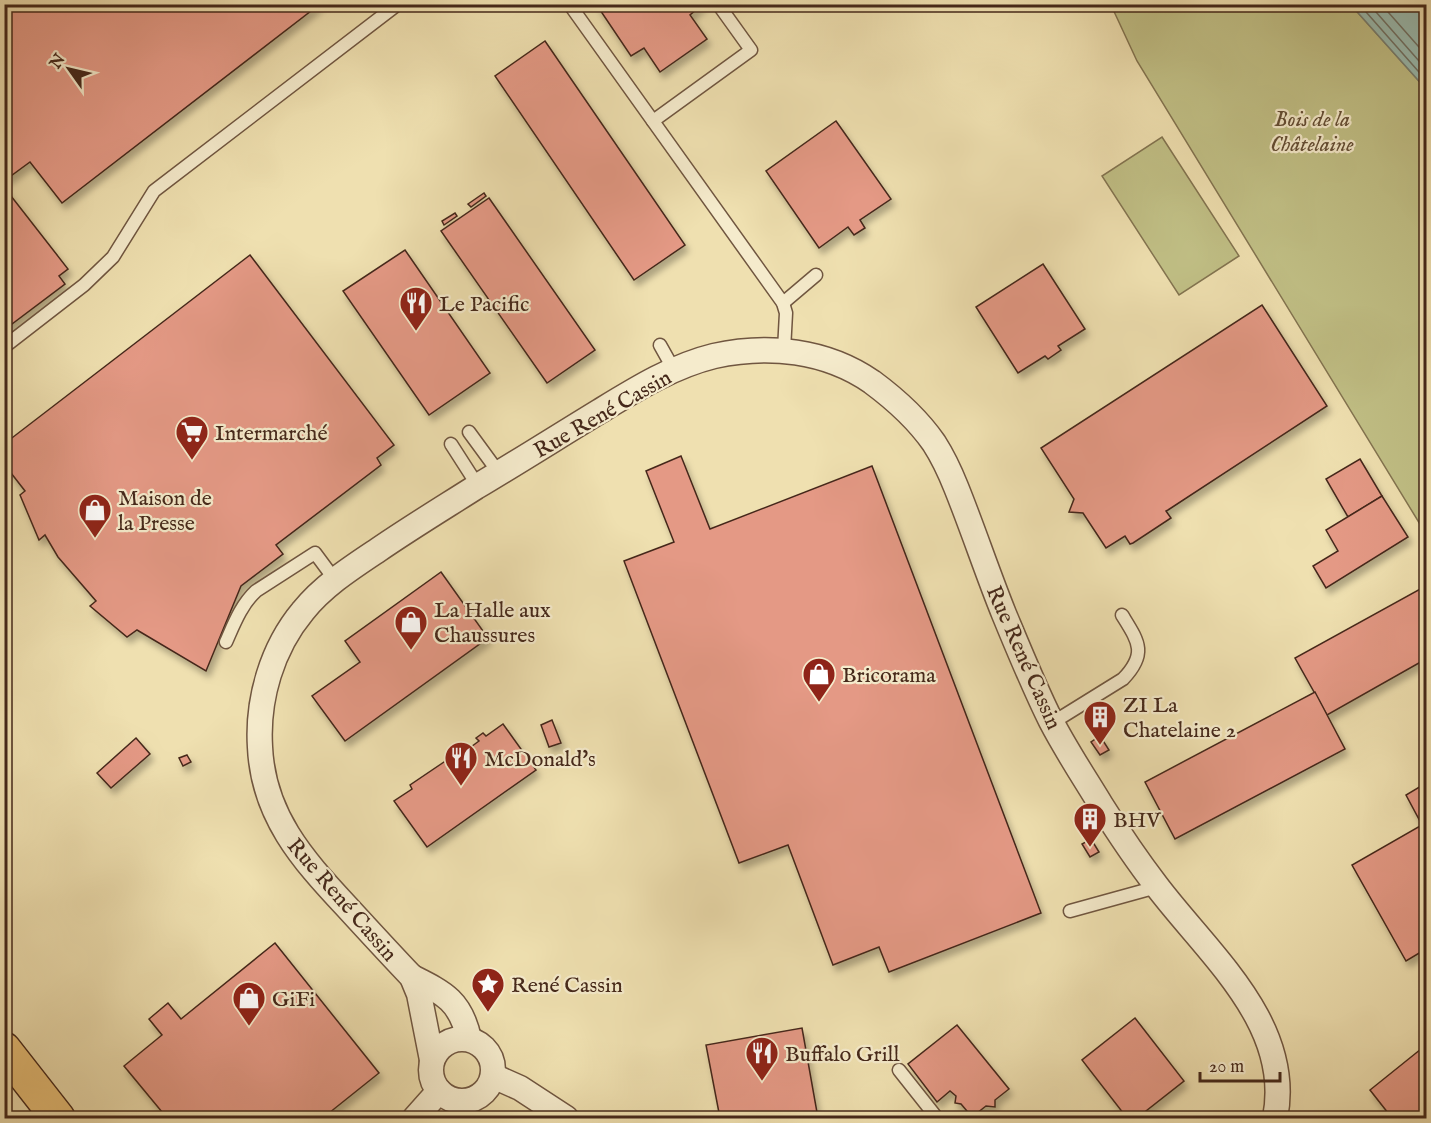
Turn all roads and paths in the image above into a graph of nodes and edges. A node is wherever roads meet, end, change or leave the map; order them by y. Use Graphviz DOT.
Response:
graph roads {
  1 [pos="398,4"];
  2 [pos="718,4"];
  3 [pos="570,5"];
  4 [pos="653,121"];
  5 [pos="816,276"];
  6 [pos="783,303"];
  7 [pos="660,345"];
  8 [pos="4,347"];
  9 [pos="784,350"];
  10 [pos="674,370"];
  11 [pos="469,432"];
  12 [pos="451,444"];
  13 [pos="499,473"];
  14 [pos="478,486"];
  15 [pos="335,580"];
  16 [pos="1122,615"];
  17 [pos="226,642"];
  18 [pos="1052,723"];
  19 [pos="1157,887"];
  20 [pos="1070,911"];
  21 [pos="412,977"];
  22 [pos="469,1039"];
  23 [pos="4,1049"];
  24 [pos="432,1060"];
  25 [pos="899,1070"];
  26 [pos="493,1076"];
  27 [pos="439,1091"];
  28 [pos="58,1119"];
  29 [pos="415,1119"];
  30 [pos="566,1119"];
  31 [pos="937,1119"];
  32 [pos="1275,1119"];
  1 -- 8 [label="lane"];
  2 -- 4 [label="lane"];
  3 -- 4 [label="lane"];
  4 -- 6 [label="lane"];
  5 -- 6 [label="lane"];
  6 -- 9 [label="lane"];
  7 -- 10 [label="lane"];
  9 -- 10 [label="street, Rue René Cassin"];
  9 -- 18 [label="street, Rue René Cassin"];
  10 -- 13 [label="street, Rue René Cassin"];
  11 -- 13 [label="lane"];
  12 -- 14 [label="lane"];
  13 -- 14 [label="street, Rue René Cassin"];
  14 -- 15 [label="street, Rue René Cassin"];
  15 -- 17 [label="lane"];
  15 -- 21 [label="street, Rue René Cassin"];
  16 -- 18 [label="lane"];
  18 -- 19 [label="street, Rue René Cassin"];
  19 -- 20 [label="lane"];
  19 -- 32 [label="street, Rue René Cassin"];
  21 -- 22 [label="street, Rue René Cassin"];
  21 -- 24 [label="street, Rue René Cassin"];
  22 -- 24 [label="street"];
  22 -- 26 [label="street, Rue René Cassin"];
  23 -- 28 [label="main road"];
  24 -- 27 [label="street, Rue René Cassin"];
  25 -- 31 [label="lane"];
  26 -- 27 [label="street"];
  26 -- 30 [label="street"];
  27 -- 29 [label="street"];
}
